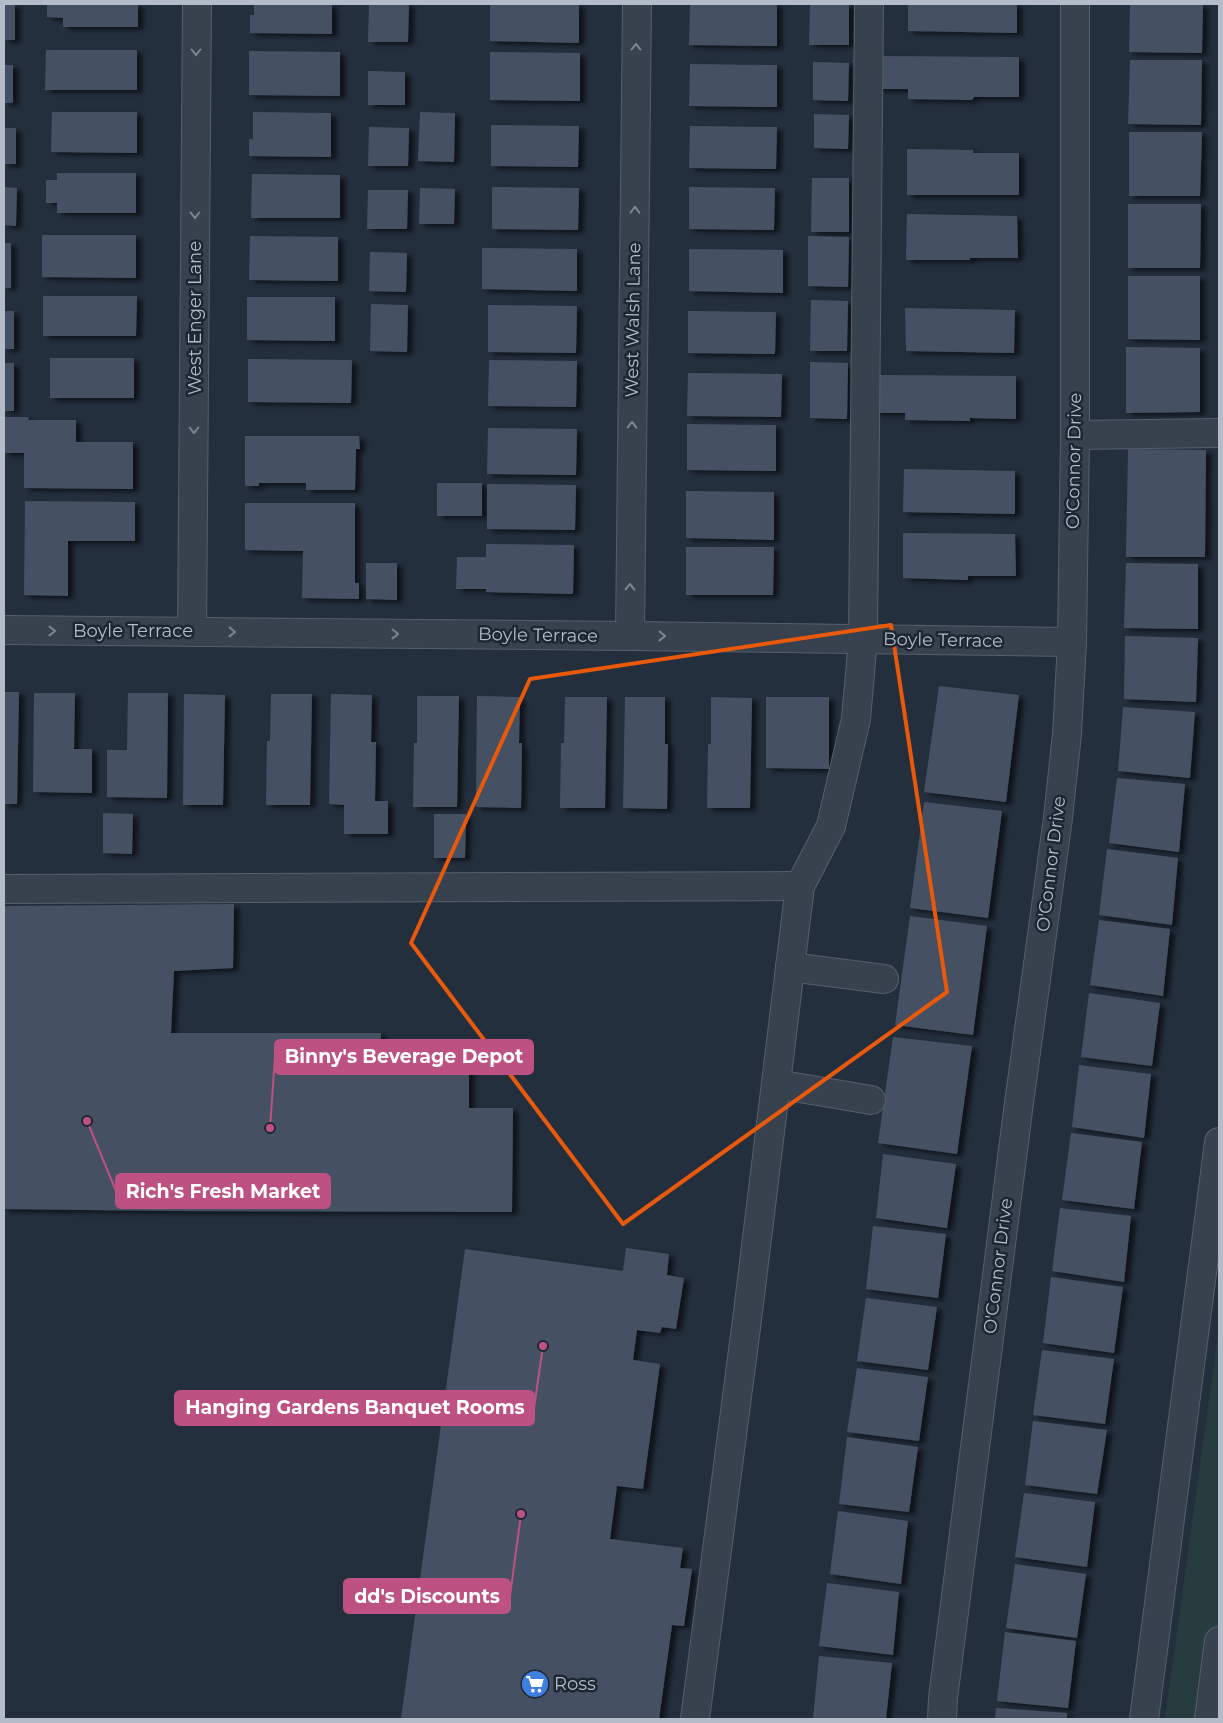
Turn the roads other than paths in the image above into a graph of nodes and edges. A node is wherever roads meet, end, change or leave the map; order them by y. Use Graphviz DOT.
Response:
graph roads {
  1 [pos="197,4"];
  2 [pos="637,4"];
  3 [pos="869,4"];
  4 [pos="1075,4"];
  5 [pos="1219,433"];
  6 [pos="1075,435"];
  7 [pos="4,630"];
  8 [pos="192,632"];
  9 [pos="630,636"];
  10 [pos="863,639"];
  11 [pos="1072,642"];
  12 [pos="800,886"];
  13 [pos="4,889"];
  14 [pos="790,967"];
  15 [pos="884,979"];
  16 [pos="776,1084"];
  17 [pos="871,1100"];
  18 [pos="1219,1142"];
  19 [pos="1219,1641"];
  20 [pos="695,1719"];
  21 [pos="942,1719"];
  22 [pos="1144,1719"];
  23 [pos="1209,1719"];
  1 -- 8 [label="street, West Enger Lane, one-way"];
  9 -- 2 [label="street, West Walsh Lane, one-way"];
  3 -- 10 [label="street"];
  4 -- 6 [label="street, O'Connor Drive"];
  5 -- 6 [label="street"];
  6 -- 11 [label="street, O'Connor Drive"];
  7 -- 8 [label="street, Boyle Terrace, one-way"];
  8 -- 9 [label="street, Boyle Terrace, one-way"];
  9 -- 10 [label="street, Boyle Terrace, one-way"];
  10 -- 11 [label="street, Boyle Terrace"];
  10 -- 12 [label="street"];
  11 -- 21 [label="street, O'Connor Drive"];
  12 -- 13 [label="street"];
  12 -- 14 [label="street"];
  14 -- 15 [label="street"];
  14 -- 16 [label="street"];
  16 -- 17 [label="street"];
  16 -- 20 [label="street"];
  18 -- 22 [label="street"];
  19 -- 23 [label="street"];
}
